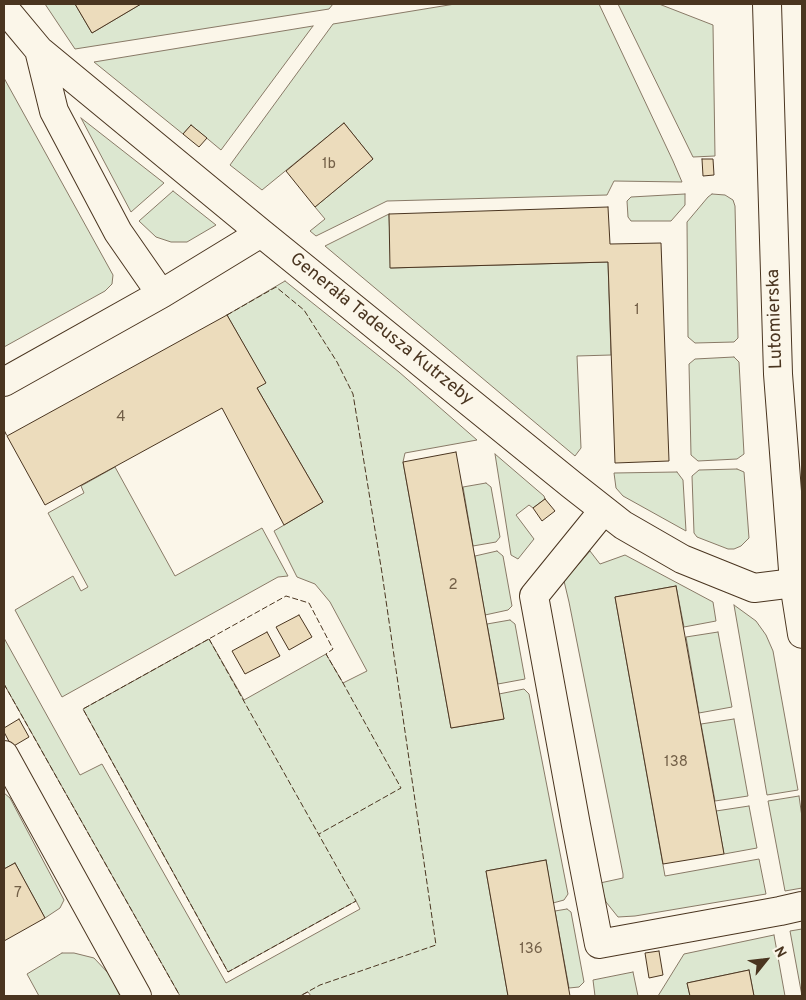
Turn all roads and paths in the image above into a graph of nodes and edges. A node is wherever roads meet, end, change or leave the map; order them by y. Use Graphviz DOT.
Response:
graph roads {
  1 [pos="767,4"];
  2 [pos="4,8"];
  3 [pos="39,50"];
  4 [pos="262,234"];
  5 [pos="161,294"];
  6 [pos="4,382"];
  7 [pos="603,511"];
  8 [pos="794,583"];
  9 [pos="802,634"];
  10 [pos="4,755"];
  11 [pos="802,906"];
  12 [pos="137,996"];
  1 -- 8 [label="street, Lutomierska"];
  2 -- 3 [label="street, Generała Tadeusza Kutrzeby"];
  3 -- 4 [label="street, Generała Tadeusza Kutrzeby"];
  3 -- 5 [label="street"];
  4 -- 5 [label="street"];
  4 -- 7 [label="street, Generała Tadeusza Kutrzeby"];
  5 -- 6 [label="street"];
  7 -- 8 [label="street, Generała Tadeusza Kutrzeby"];
  7 -- 11 [label="street"];
  8 -- 9 [label="street, Lutomierska"];
  10 -- 12 [label="street"];
}
